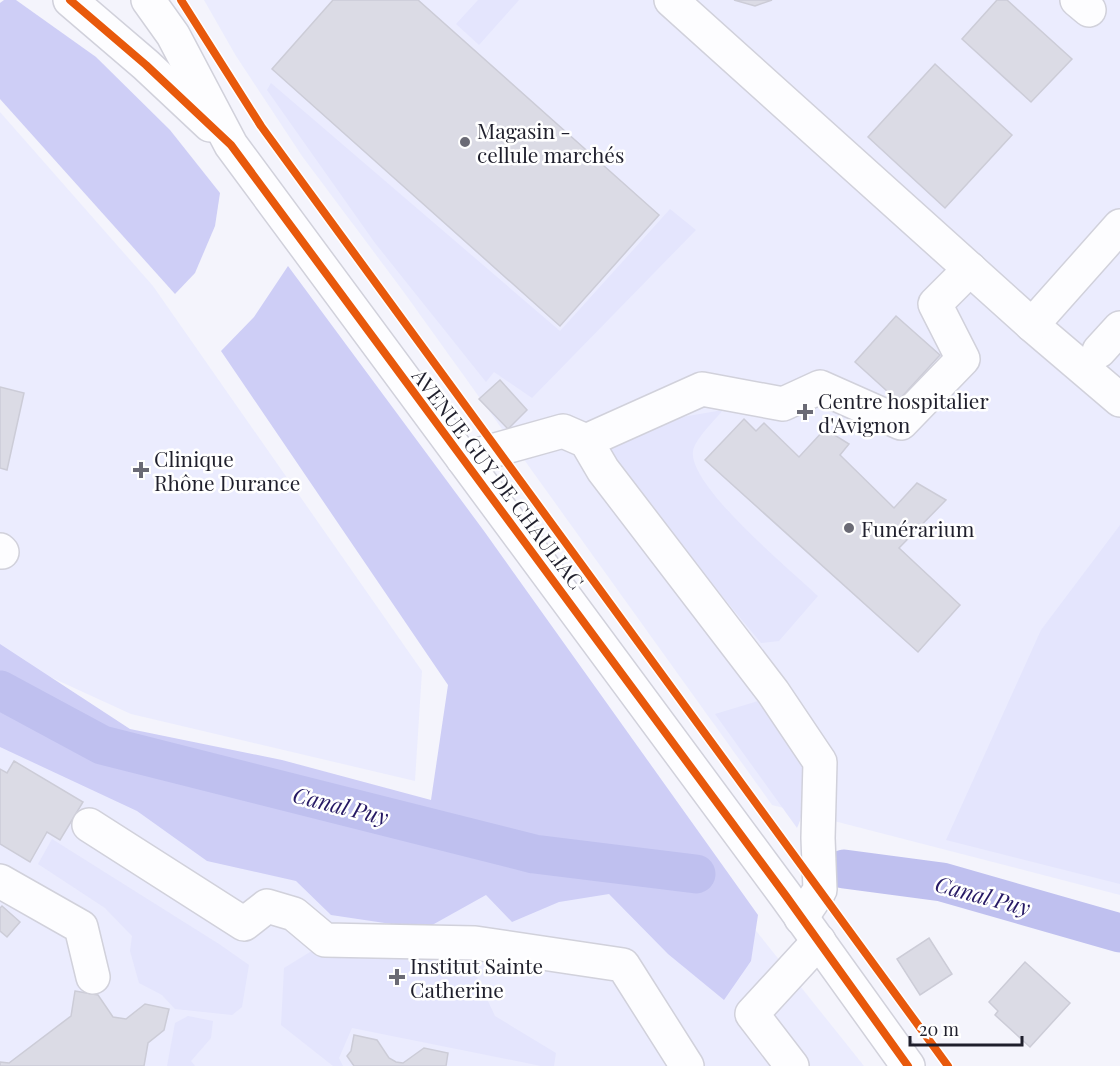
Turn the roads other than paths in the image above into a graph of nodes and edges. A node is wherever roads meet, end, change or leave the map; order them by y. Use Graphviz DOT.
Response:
graph roads {
  1 [pos="70,0"];
  2 [pos="148,0"];
  3 [pos="671,0"];
  4 [pos="231,145"];
  5 [pos="1120,226"];
  6 [pos="970,268"];
  7 [pos="1032,325"];
  8 [pos="1120,400"];
  9 [pos="586,441"];
  10 [pos="462,459"];
  11 [pos="89,825"];
  12 [pos="0,881"];
  13 [pos="802,918"];
  14 [pos="93,977"];
  15 [pos="687,1066"];
  16 [pos="792,1066"];
  17 [pos="908,1066"];
  1 -- 4 [label="street, AVENUE GUY DE CHAULIAC"];
  2 -- 4 [label="street, AVENUE GUY DE CHAULIAC"];
  3 -- 6 [label="street"];
  4 -- 10 [label="street, AVENUE GUY DE CHAULIAC"];
  5 -- 7 [label="street"];
  6 -- 7 [label="street"];
  6 -- 9 [label="street"];
  7 -- 8 [label="street"];
  9 -- 10 [label="street"];
  9 -- 13 [label="street"];
  10 -- 13 [label="street, AVENUE GUY DE CHAULIAC"];
  11 -- 15 [label="street"];
  12 -- 14 [label="street"];
  13 -- 16 [label="street"];
  13 -- 17 [label="street, AVENUE GUY DE CHAULIAC"];
}
